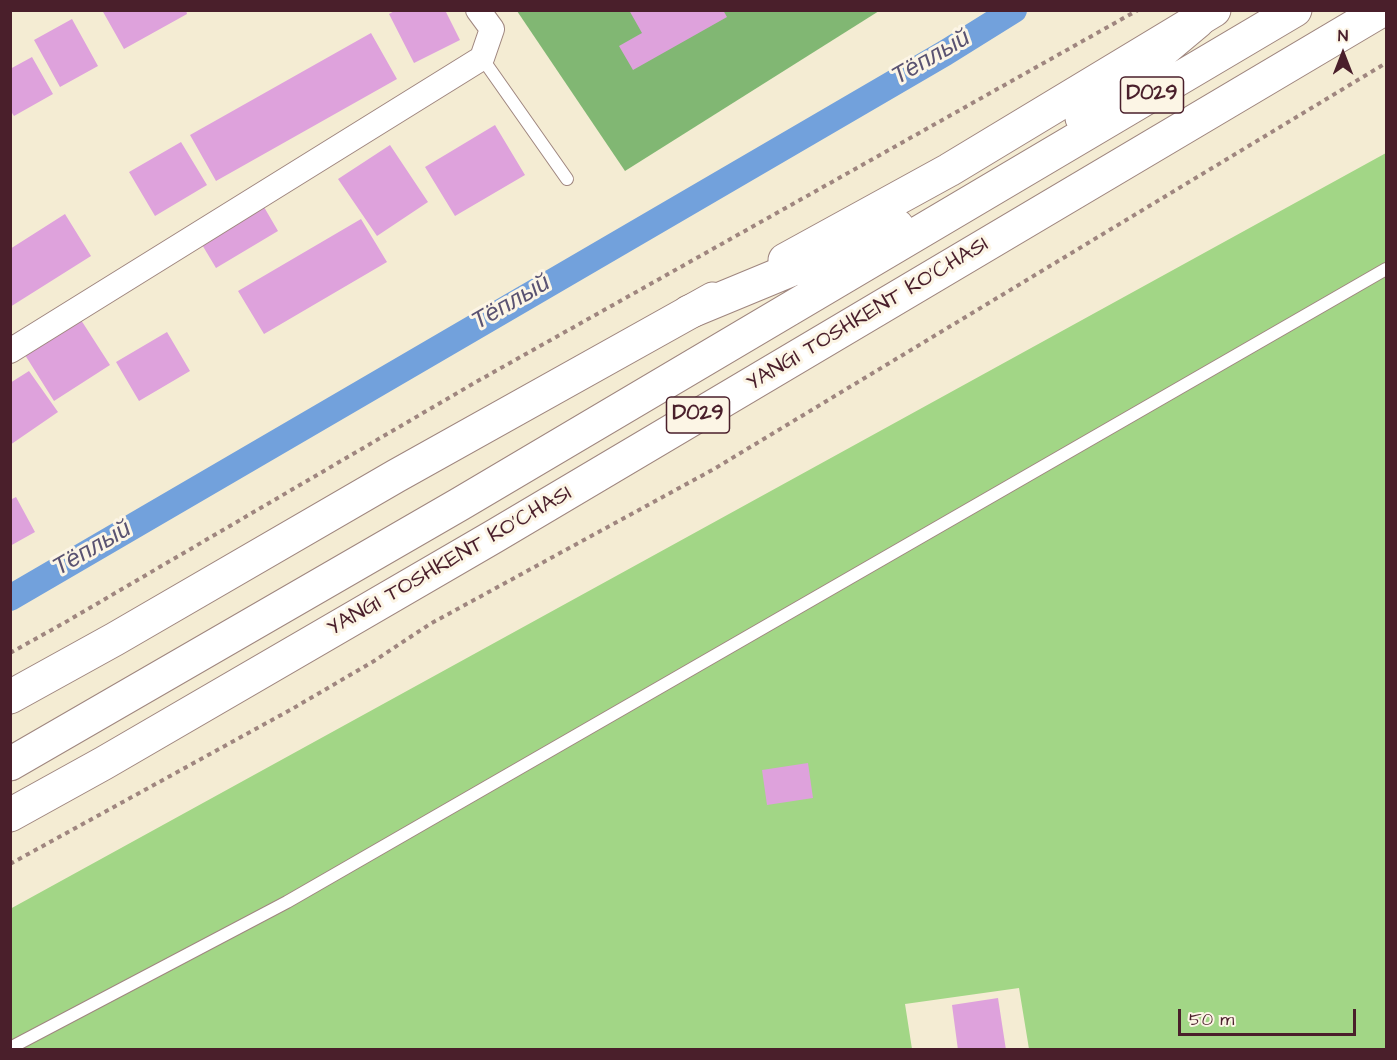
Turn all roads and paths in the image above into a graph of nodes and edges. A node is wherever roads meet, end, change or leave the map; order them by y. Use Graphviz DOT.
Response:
graph roads {
  1 [pos="478,10"];
  2 [pos="1138,10"];
  3 [pos="1295,10"];
  4 [pos="1382,10"];
  5 [pos="1206,16"];
  6 [pos="482,58"];
  7 [pos="1386,63"];
  8 [pos="567,178"];
  9 [pos="1009,180"];
  10 [pos="1386,269"];
  11 [pos="689,312"];
  12 [pos="10,351"];
  13 [pos="10,652"];
  14 [pos="10,697"];
  15 [pos="10,764"];
  16 [pos="10,815"];
  17 [pos="10,864"];
  18 [pos="10,1048"];
  1 -- 6 [label="street"];
  2 -- 13 [label="path"];
  3 -- 9 [label="main road, YANGI TOSHKENT KO‘CHASI / D029"];
  4 -- 16 [label="main road, YANGI TOSHKENT KO‘CHASI / D029"];
  5 -- 9 [label="main road"];
  5 -- 11 [label="main road"];
  6 -- 8 [label="lane"];
  6 -- 12 [label="street"];
  7 -- 17 [label="path"];
  9 -- 11 [label="main road"];
  9 -- 15 [label="main road, YANGI TOSHKENT KO‘CHASI / D029"];
  10 -- 18 [label="lane"];
  11 -- 14 [label="main road"];
}
